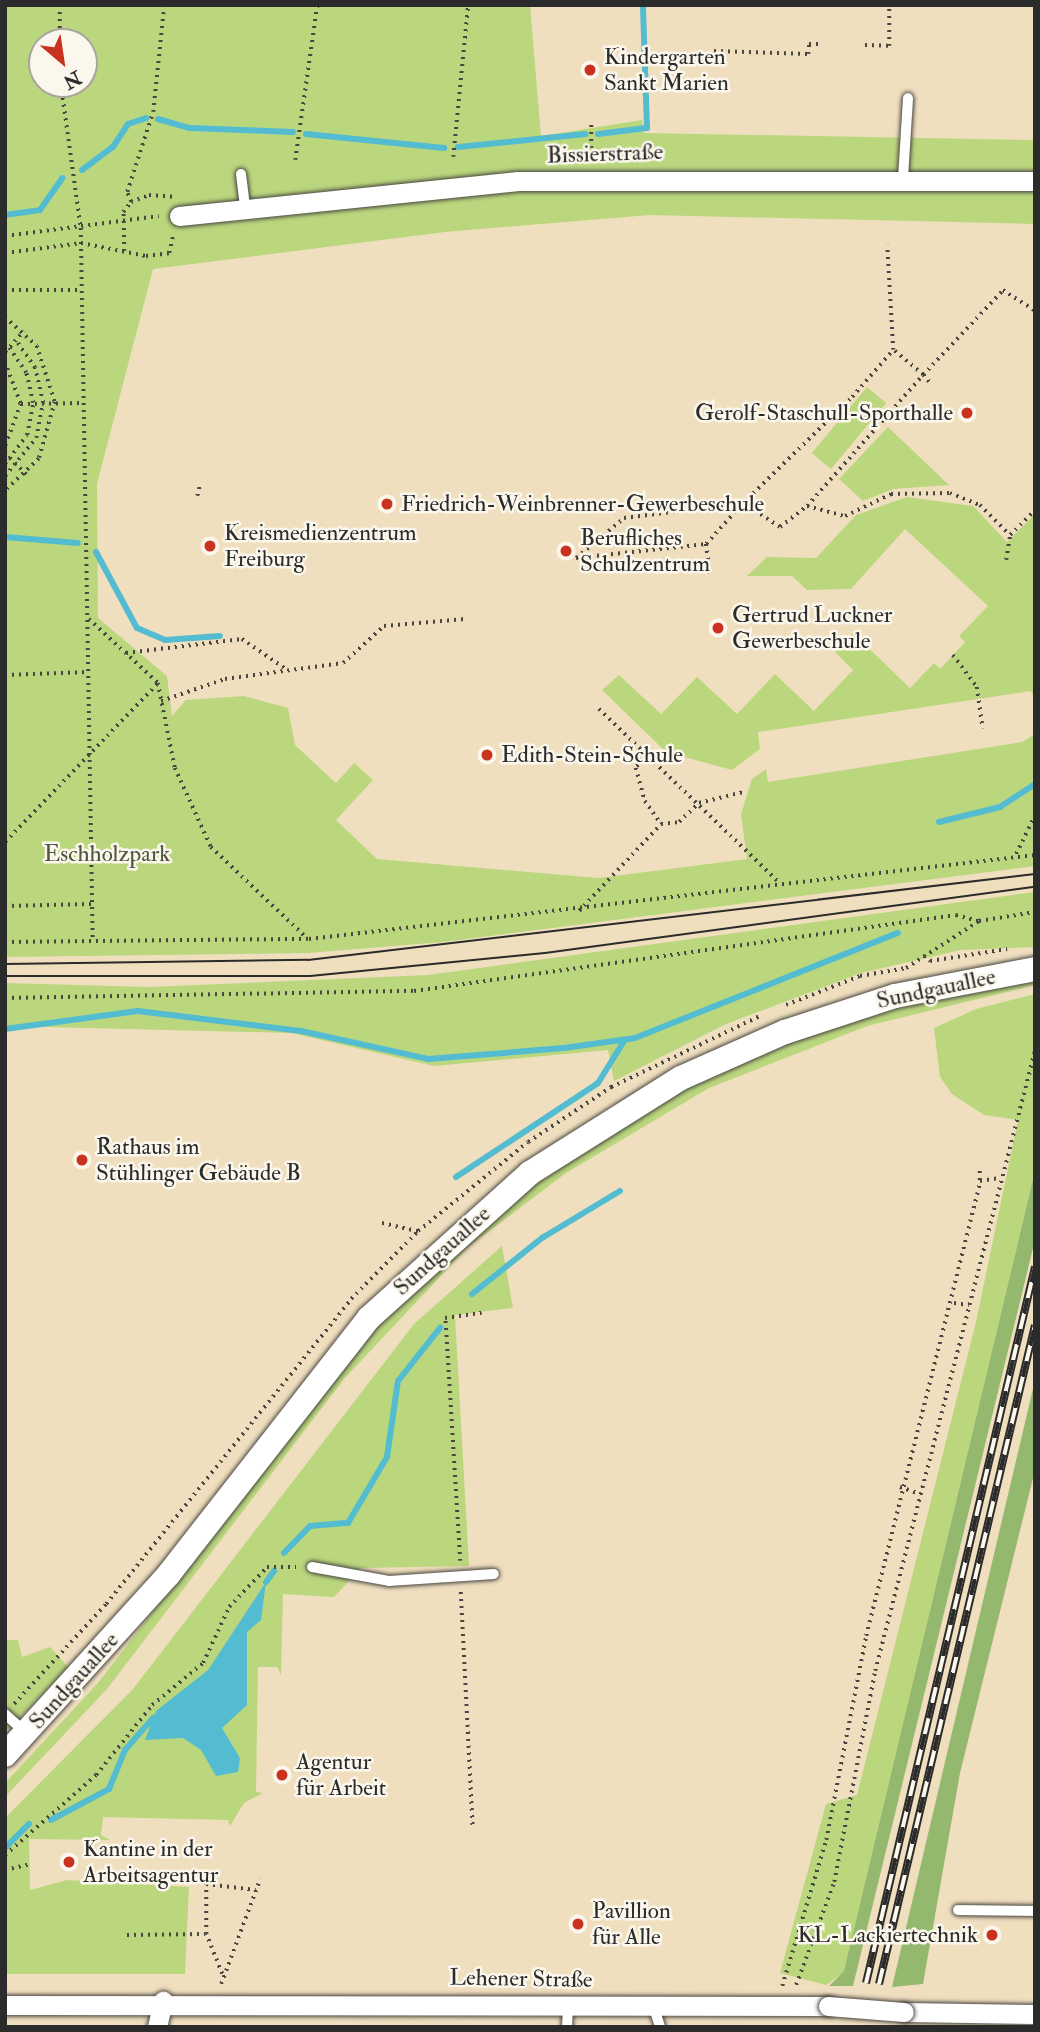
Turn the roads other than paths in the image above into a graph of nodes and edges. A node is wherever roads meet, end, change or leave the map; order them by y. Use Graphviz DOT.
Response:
graph roads {
  1 [pos="908,98"];
  2 [pos="241,174"];
  3 [pos="903,178"];
  4 [pos="1035,181"];
  5 [pos="246,212"];
  6 [pos="178,216"];
  7 [pos="1035,969"];
  8 [pos="312,1567"];
  9 [pos="494,1574"];
  10 [pos="5,1714"];
  11 [pos="12,1745"];
  12 [pos="958,1910"];
  13 [pos="1035,1910"];
  14 [pos="163,2001"];
  15 [pos="5,2005"];
  16 [pos="568,2005"];
  17 [pos="653,2005"];
  18 [pos="1035,2014"];
  19 [pos="157,2027"];
  20 [pos="568,2027"];
  21 [pos="660,2027"];
  1 -- 3 [label="lane"];
  2 -- 5 [label="lane"];
  3 -- 4 [label="street, Bissierstraße"];
  3 -- 5 [label="street, Bissierstraße"];
  5 -- 6 [label="street, Bissierstraße"];
  7 -- 11 [label="street, Sundgauallee"];
  8 -- 9 [label="lane"];
  10 -- 11 [label="lane"];
  12 -- 13 [label="lane"];
  14 -- 15 [label="street, Lehener Straße"];
  14 -- 16 [label="street, Lehener Straße"];
  14 -- 19 [label="street"];
  16 -- 17 [label="street, Lehener Straße"];
  16 -- 20 [label="lane"];
  17 -- 18 [label="street, Lehener Straße, bridge"];
  17 -- 21 [label="lane"];
}
